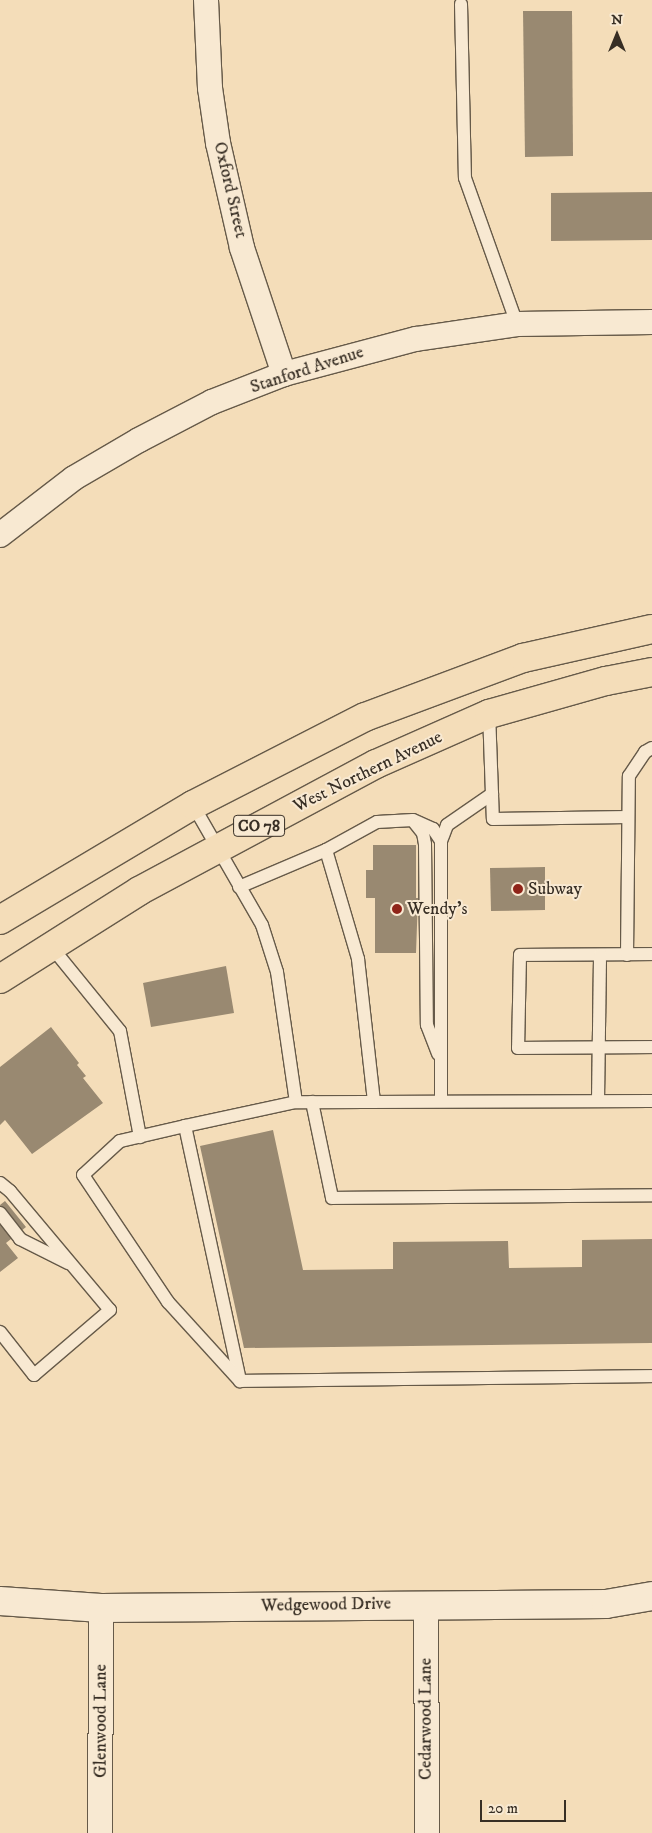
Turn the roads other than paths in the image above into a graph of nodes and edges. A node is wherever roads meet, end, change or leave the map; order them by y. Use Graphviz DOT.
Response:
graph roads {
  1 [pos="206,0"];
  2 [pos="461,4"];
  3 [pos="652,322"];
  4 [pos="517,324"];
  5 [pos="284,374"];
  6 [pos="0,535"];
  7 [pos="652,629"];
  8 [pos="652,672"];
  9 [pos="489,714"];
  10 [pos="652,748"];
  11 [pos="492,794"];
  12 [pos="193,805"];
  13 [pos="628,817"];
  14 [pos="413,820"];
  15 [pos="441,841"];
  16 [pos="216,848"];
  17 [pos="326,850"];
  18 [pos="240,887"];
  19 [pos="0,920"];
  20 [pos="50,945"];
  21 [pos="652,954"];
  22 [pos="600,955"];
  23 [pos="627,955"];
  24 [pos="0,979"];
  25 [pos="599,1047"];
  26 [pos="652,1047"];
  27 [pos="441,1061"];
  28 [pos="441,1101"];
  29 [pos="598,1101"];
  30 [pos="652,1101"];
  31 [pos="296,1102"];
  32 [pos="312,1102"];
  33 [pos="374,1102"];
  34 [pos="185,1126"];
  35 [pos="140,1136"];
  36 [pos="0,1183"];
  37 [pos="652,1195"];
  38 [pos="0,1213"];
  39 [pos="72,1266"];
  40 [pos="0,1332"];
  41 [pos="652,1376"];
  42 [pos="240,1381"];
  43 [pos="652,1596"];
  44 [pos="0,1601"];
  45 [pos="426,1604"];
  46 [pos="101,1608"];
  47 [pos="100,1833"];
  48 [pos="427,1833"];
  1 -- 5 [label="street, Oxford Street"];
  2 -- 4 [label="lane"];
  3 -- 4 [label="street, Stanford Avenue"];
  4 -- 5 [label="street, Stanford Avenue"];
  5 -- 6 [label="street, Stanford Avenue"];
  7 -- 12 [label="main road, CO 78"];
  8 -- 9 [label="main road, West Northern Avenue / CO 78"];
  9 -- 11 [label="lane"];
  9 -- 16 [label="main road, West Northern Avenue / CO 78"];
  10 -- 13 [label="lane"];
  11 -- 13 [label="lane"];
  11 -- 15 [label="lane"];
  12 -- 16 [label="lane"];
  12 -- 19 [label="main road, CO 78"];
  13 -- 23 [label="lane"];
  14 -- 15 [label="lane"];
  14 -- 17 [label="lane"];
  14 -- 27 [label="lane"];
  15 -- 27 [label="lane"];
  16 -- 18 [label="lane"];
  16 -- 20 [label="main road, West Northern Avenue / CO 78"];
  17 -- 18 [label="lane"];
  17 -- 33 [label="lane"];
  18 -- 31 [label="lane"];
  20 -- 24 [label="main road, West Northern Avenue / CO 78"];
  20 -- 35 [label="lane"];
  21 -- 23 [label="lane"];
  22 -- 23 [label="lane"];
  22 -- 25 [label="lane"];
  22 -- 25 [label="lane"];
  25 -- 26 [label="lane"];
  25 -- 29 [label="lane"];
  27 -- 28 [label="lane"];
  28 -- 29 [label="lane"];
  28 -- 33 [label="lane"];
  29 -- 30 [label="lane"];
  31 -- 32 [label="lane"];
  31 -- 34 [label="lane"];
  32 -- 33 [label="lane"];
  32 -- 37 [label="lane"];
  34 -- 35 [label="lane"];
  34 -- 42 [label="lane"];
  35 -- 42 [label="lane"];
  36 -- 39 [label="lane"];
  38 -- 39 [label="lane"];
  39 -- 40 [label="lane"];
  41 -- 42 [label="lane"];
  43 -- 45 [label="street, Wedgewood Drive"];
  44 -- 46 [label="street, Wedgewood Drive"];
  45 -- 46 [label="street, Wedgewood Drive"];
  45 -- 48 [label="street, Cedarwood Lane"];
  46 -- 47 [label="street, Glenwood Lane"];
}
